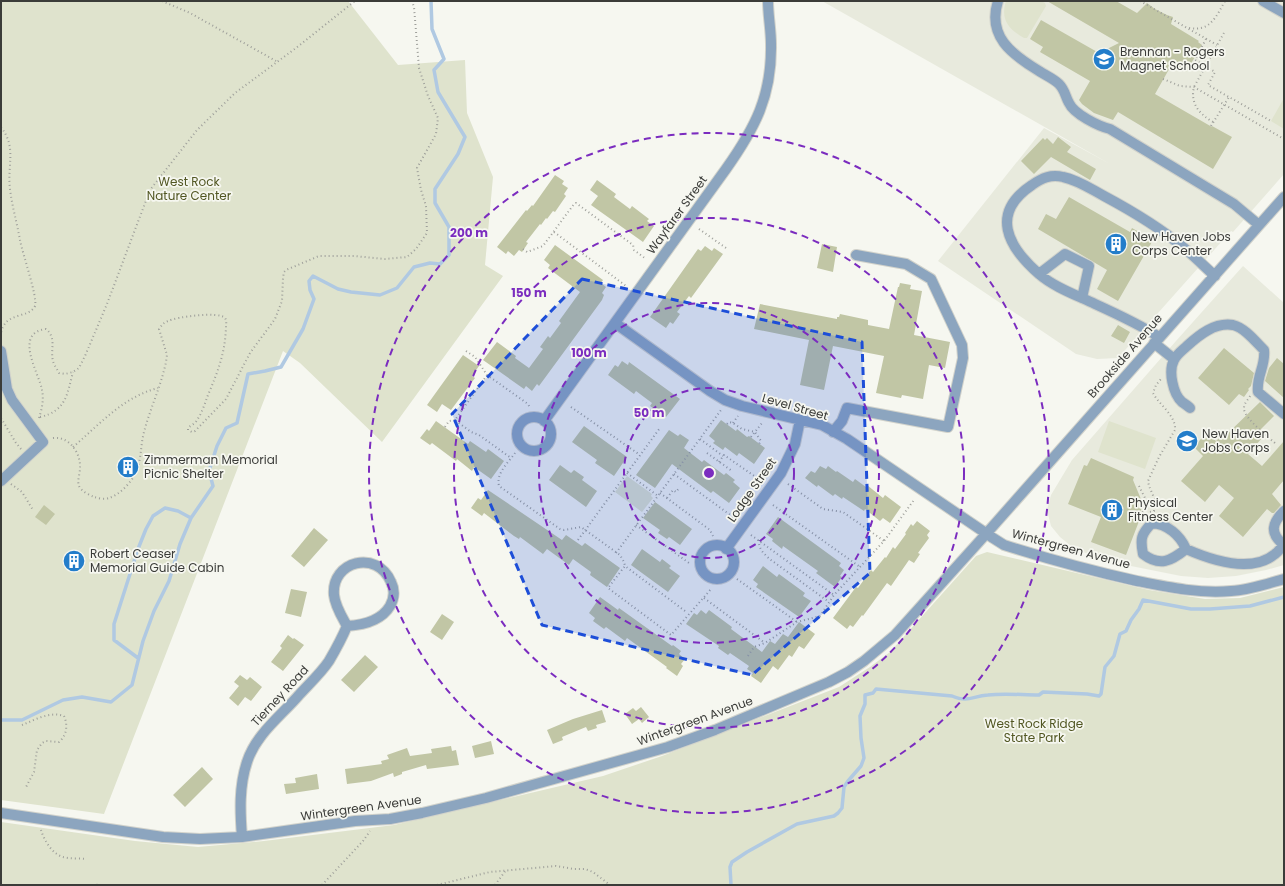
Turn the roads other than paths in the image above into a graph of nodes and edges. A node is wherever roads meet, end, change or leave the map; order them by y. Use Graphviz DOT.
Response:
graph roads {
  1 [pos="768,1"];
  2 [pos="998,1"];
  3 [pos="1263,1"];
  4 [pos="1284,13"];
  5 [pos="1284,197"];
  6 [pos="1259,225"];
  7 [pos="856,255"];
  8 [pos="1039,274"];
  9 [pos="1215,276"];
  10 [pos="1082,298"];
  11 [pos="615,323"];
  12 [pos="1157,340"];
  13 [pos="1,351"];
  14 [pos="1174,359"];
  15 [pos="1190,408"];
  16 [pos="1284,414"];
  17 [pos="800,420"];
  18 [pos="544,421"];
  19 [pos="833,432"];
  20 [pos="2,480"];
  21 [pos="1284,510"];
  22 [pos="986,534"];
  23 [pos="1284,545"];
  24 [pos="726,549"];
  25 [pos="1186,549"];
  26 [pos="1284,579"];
  27 [pos="348,626"];
  28 [pos="1,813"];
  29 [pos="242,837"];
  1 -- 11 [label="street, Wayfarer Street"];
  2 -- 6 [label="street"];
  3 -- 4 [label="street"];
  5 -- 6 [label="street, Brookside Avenue"];
  6 -- 9 [label="street, Brookside Avenue"];
  7 -- 19 [label="street"];
  8 -- 9 [label="street"];
  8 -- 10 [label="street"];
  8 -- 10 [label="street"];
  9 -- 12 [label="street, Brookside Avenue"];
  10 -- 12 [label="street"];
  11 -- 17 [label="street, Level Street"];
  11 -- 18 [label="street, Wayfarer Street"];
  12 -- 14 [label="street"];
  12 -- 22 [label="street, Brookside Avenue"];
  13 -- 20 [label="street"];
  14 -- 15 [label="street"];
  14 -- 16 [label="street"];
  17 -- 19 [label="street, Level Street"];
  17 -- 24 [label="street, Lodge Street"];
  19 -- 22 [label="street, Level Street"];
  21 -- 23 [label="street"];
  22 -- 26 [label="street, Wintergreen Avenue"];
  22 -- 29 [label="street, Wintergreen Avenue"];
  23 -- 25 [label="street"];
  25 -- 25 [label="street"];
  27 -- 27 [label="street"];
  27 -- 29 [label="street, Tierney Road"];
  28 -- 29 [label="street, Wintergreen Avenue"];
}
